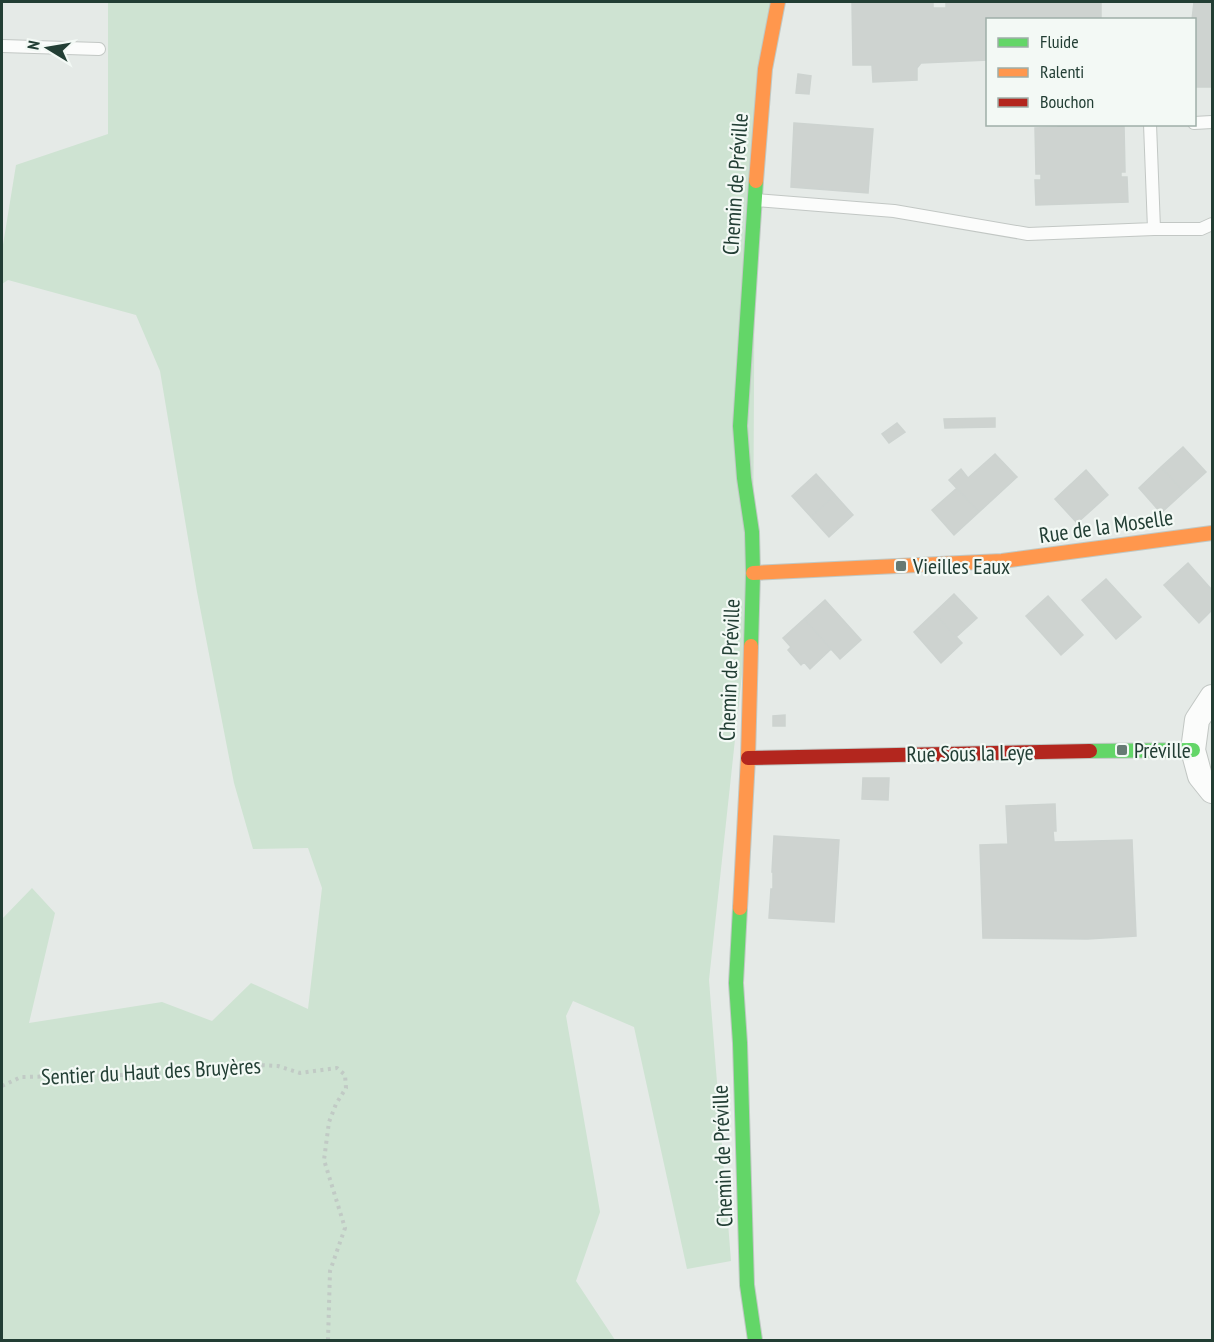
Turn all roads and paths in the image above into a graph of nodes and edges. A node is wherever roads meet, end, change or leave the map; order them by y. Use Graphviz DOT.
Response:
graph roads {
  1 [pos="778,2"];
  2 [pos="2,45"];
  3 [pos="99,49"];
  4 [pos="1212,122"];
  5 [pos="1196,123"];
  6 [pos="1150,126"];
  7 [pos="754,200"];
  8 [pos="1212,224"];
  9 [pos="1154,229"];
  10 [pos="1212,533"];
  11 [pos="753,573"];
  12 [pos="1212,697"];
  13 [pos="1193,750"];
  14 [pos="748,758"];
  15 [pos="1212,791"];
  16 [pos="2,1086"];
  17 [pos="328,1341"];
  18 [pos="755,1341"];
  1 -- 7 [label="street, Chemin de Préville"];
  2 -- 3 [label="lane"];
  4 -- 5 [label="lane"];
  6 -- 9 [label="lane"];
  7 -- 9 [label="lane"];
  7 -- 11 [label="street, Chemin de Préville"];
  8 -- 9 [label="lane"];
  10 -- 11 [label="street, Rue de la Moselle"];
  11 -- 14 [label="street, Chemin de Préville"];
  12 -- 13 [label="street"];
  13 -- 14 [label="street, Rue Sous la Leye"];
  13 -- 15 [label="street"];
  14 -- 18 [label="street, Chemin de Préville"];
  16 -- 17 [label="path, Sentier du Haut des Bruyères"];
}
